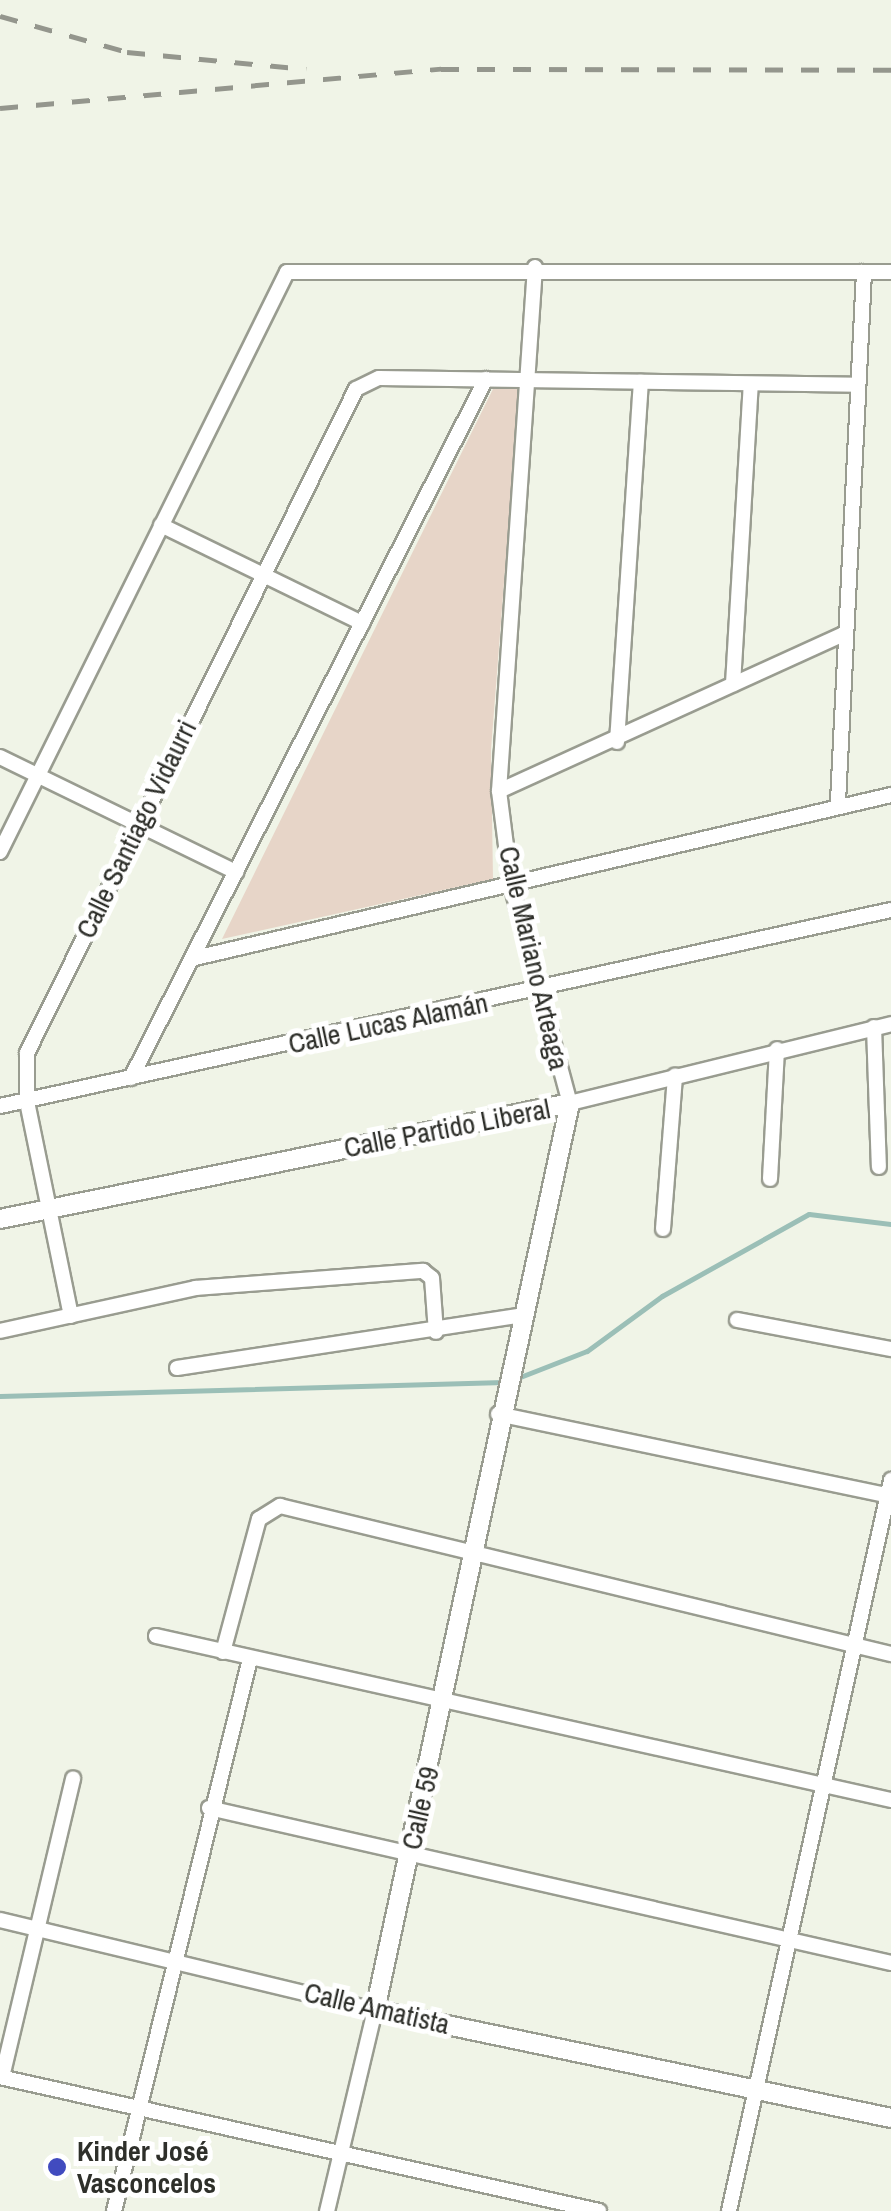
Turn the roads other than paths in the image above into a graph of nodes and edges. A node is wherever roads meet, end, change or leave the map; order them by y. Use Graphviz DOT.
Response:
graph roads {
  1 [pos="535,267"];
  2 [pos="864,272"];
  3 [pos="891,272"];
  4 [pos="531,378"];
  5 [pos="486,379"];
  6 [pos="641,382"];
  7 [pos="751,385"];
  8 [pos="858,385"];
  9 [pos="161,525"];
  10 [pos="262,575"];
  11 [pos="362,623"];
  12 [pos="842,636"];
  13 [pos="733,684"];
  14 [pos="617,742"];
  15 [pos="0,756"];
  16 [pos="38,776"];
  17 [pos="499,791"];
  18 [pos="891,795"];
  19 [pos="838,802"];
  20 [pos="137,826"];
  21 [pos="0,852"];
  22 [pos="236,872"];
  23 [pos="511,885"];
  24 [pos="891,910"];
  25 [pos="196,958"];
  26 [pos="540,991"];
  27 [pos="891,1024"];
  28 [pos="874,1027"];
  29 [pos="777,1049"];
  30 [pos="675,1075"];
  31 [pos="131,1078"];
  32 [pos="26,1100"];
  33 [pos="570,1104"];
  34 [pos="0,1106"];
  35 [pos="879,1167"];
  36 [pos="770,1179"];
  37 [pos="46,1209"];
  38 [pos="0,1219"];
  39 [pos="664,1229"];
  40 [pos="71,1316"];
  41 [pos="518,1316"];
  42 [pos="736,1320"];
  43 [pos="0,1331"];
  44 [pos="436,1332"];
  45 [pos="891,1349"];
  46 [pos="177,1368"];
  47 [pos="499,1408"];
  48 [pos="890,1490"];
  49 [pos="472,1552"];
  50 [pos="156,1636"];
  51 [pos="856,1645"];
  52 [pos="223,1652"];
  53 [pos="891,1654"];
  54 [pos="250,1658"];
  55 [pos="444,1701"];
  56 [pos="73,1778"];
  57 [pos="825,1785"];
  58 [pos="891,1800"];
  59 [pos="209,1808"];
  60 [pos="408,1859"];
  61 [pos="0,1920"];
  62 [pos="38,1928"];
  63 [pos="790,1940"];
  64 [pos="172,1957"];
  65 [pos="891,1963"];
  66 [pos="375,2010"];
  67 [pos="1,2077"];
  68 [pos="757,2088"];
  69 [pos="138,2106"];
  70 [pos="891,2118"];
  71 [pos="341,2149"];
  72 [pos="114,2211"];
  73 [pos="327,2211"];
  74 [pos="599,2211"];
  75 [pos="729,2211"];
  1 -- 2 [label="street"];
  1 -- 4 [label="street, Calle Mariano Arteaga"];
  1 -- 9 [label="street"];
  2 -- 3 [label="street"];
  2 -- 8 [label="street"];
  4 -- 5 [label="street"];
  4 -- 6 [label="street"];
  4 -- 17 [label="street, Calle Mariano Arteaga"];
  5 -- 10 [label="street, Calle Santiago Vidaurri"];
  5 -- 11 [label="street"];
  6 -- 7 [label="street"];
  6 -- 14 [label="street"];
  7 -- 8 [label="street"];
  7 -- 13 [label="street"];
  8 -- 12 [label="street"];
  9 -- 10 [label="street"];
  9 -- 16 [label="street"];
  10 -- 11 [label="street"];
  10 -- 20 [label="street, Calle Santiago Vidaurri"];
  11 -- 22 [label="street"];
  12 -- 13 [label="street"];
  12 -- 19 [label="street"];
  13 -- 14 [label="street"];
  14 -- 17 [label="street"];
  15 -- 16 [label="street"];
  16 -- 20 [label="street"];
  16 -- 21 [label="street"];
  17 -- 23 [label="street, Calle Mariano Arteaga"];
  18 -- 19 [label="street"];
  19 -- 23 [label="street"];
  20 -- 22 [label="street"];
  20 -- 32 [label="street, Calle Santiago Vidaurri"];
  22 -- 25 [label="street"];
  23 -- 25 [label="street"];
  23 -- 26 [label="street, Calle Mariano Arteaga"];
  24 -- 26 [label="street, Calle Lucas Alamán"];
  25 -- 31 [label="street"];
  26 -- 31 [label="street, Calle Lucas Alamán"];
  26 -- 33 [label="street, Calle Mariano Arteaga"];
  27 -- 28 [label="street, Calle Partido Liberal"];
  28 -- 29 [label="street, Calle Partido Liberal"];
  28 -- 35 [label="street"];
  29 -- 30 [label="street, Calle Partido Liberal"];
  29 -- 36 [label="street"];
  30 -- 33 [label="street, Calle Partido Liberal"];
  30 -- 39 [label="street"];
  31 -- 32 [label="street, Calle Lucas Alamán"];
  32 -- 34 [label="street, Calle Lucas Alamán"];
  32 -- 37 [label="street, Calle Santiago Vidaurri"];
  33 -- 37 [label="street, Calle Partido Liberal"];
  33 -- 41 [label="street, Calle Mariano Arteaga"];
  37 -- 38 [label="street, Calle Partido Liberal"];
  37 -- 40 [label="street, Calle Santiago Vidaurri"];
  40 -- 43 [label="street"];
  40 -- 44 [label="street"];
  41 -- 44 [label="street"];
  41 -- 47 [label="street, Calle Mariano Arteaga"];
  42 -- 45 [label="street"];
  44 -- 46 [label="street"];
  47 -- 48 [label="street"];
  47 -- 49 [label="street, Calle 59"];
  48 -- 51 [label="street"];
  49 -- 51 [label="street"];
  49 -- 52 [label="street"];
  49 -- 55 [label="street, Calle 59"];
  50 -- 52 [label="street"];
  51 -- 53 [label="street"];
  51 -- 57 [label="street"];
  52 -- 54 [label="street"];
  54 -- 55 [label="street"];
  54 -- 59 [label="street"];
  55 -- 57 [label="street"];
  55 -- 60 [label="street, Calle 59"];
  56 -- 62 [label="street"];
  57 -- 58 [label="street"];
  57 -- 63 [label="street"];
  59 -- 60 [label="street"];
  59 -- 64 [label="street"];
  60 -- 63 [label="street"];
  60 -- 66 [label="street, Calle 59"];
  61 -- 62 [label="street, Calle Amatista"];
  62 -- 64 [label="street, Calle Amatista"];
  62 -- 67 [label="street"];
  63 -- 65 [label="street"];
  63 -- 68 [label="street"];
  64 -- 66 [label="street, Calle Amatista"];
  64 -- 69 [label="street"];
  66 -- 68 [label="street, Calle Amatista"];
  66 -- 71 [label="street, Calle 59"];
  67 -- 69 [label="street"];
  68 -- 70 [label="street, Calle Amatista"];
  68 -- 75 [label="street"];
  69 -- 71 [label="street"];
  69 -- 72 [label="street"];
  71 -- 73 [label="street, Calle 59"];
  71 -- 74 [label="street"];
}
